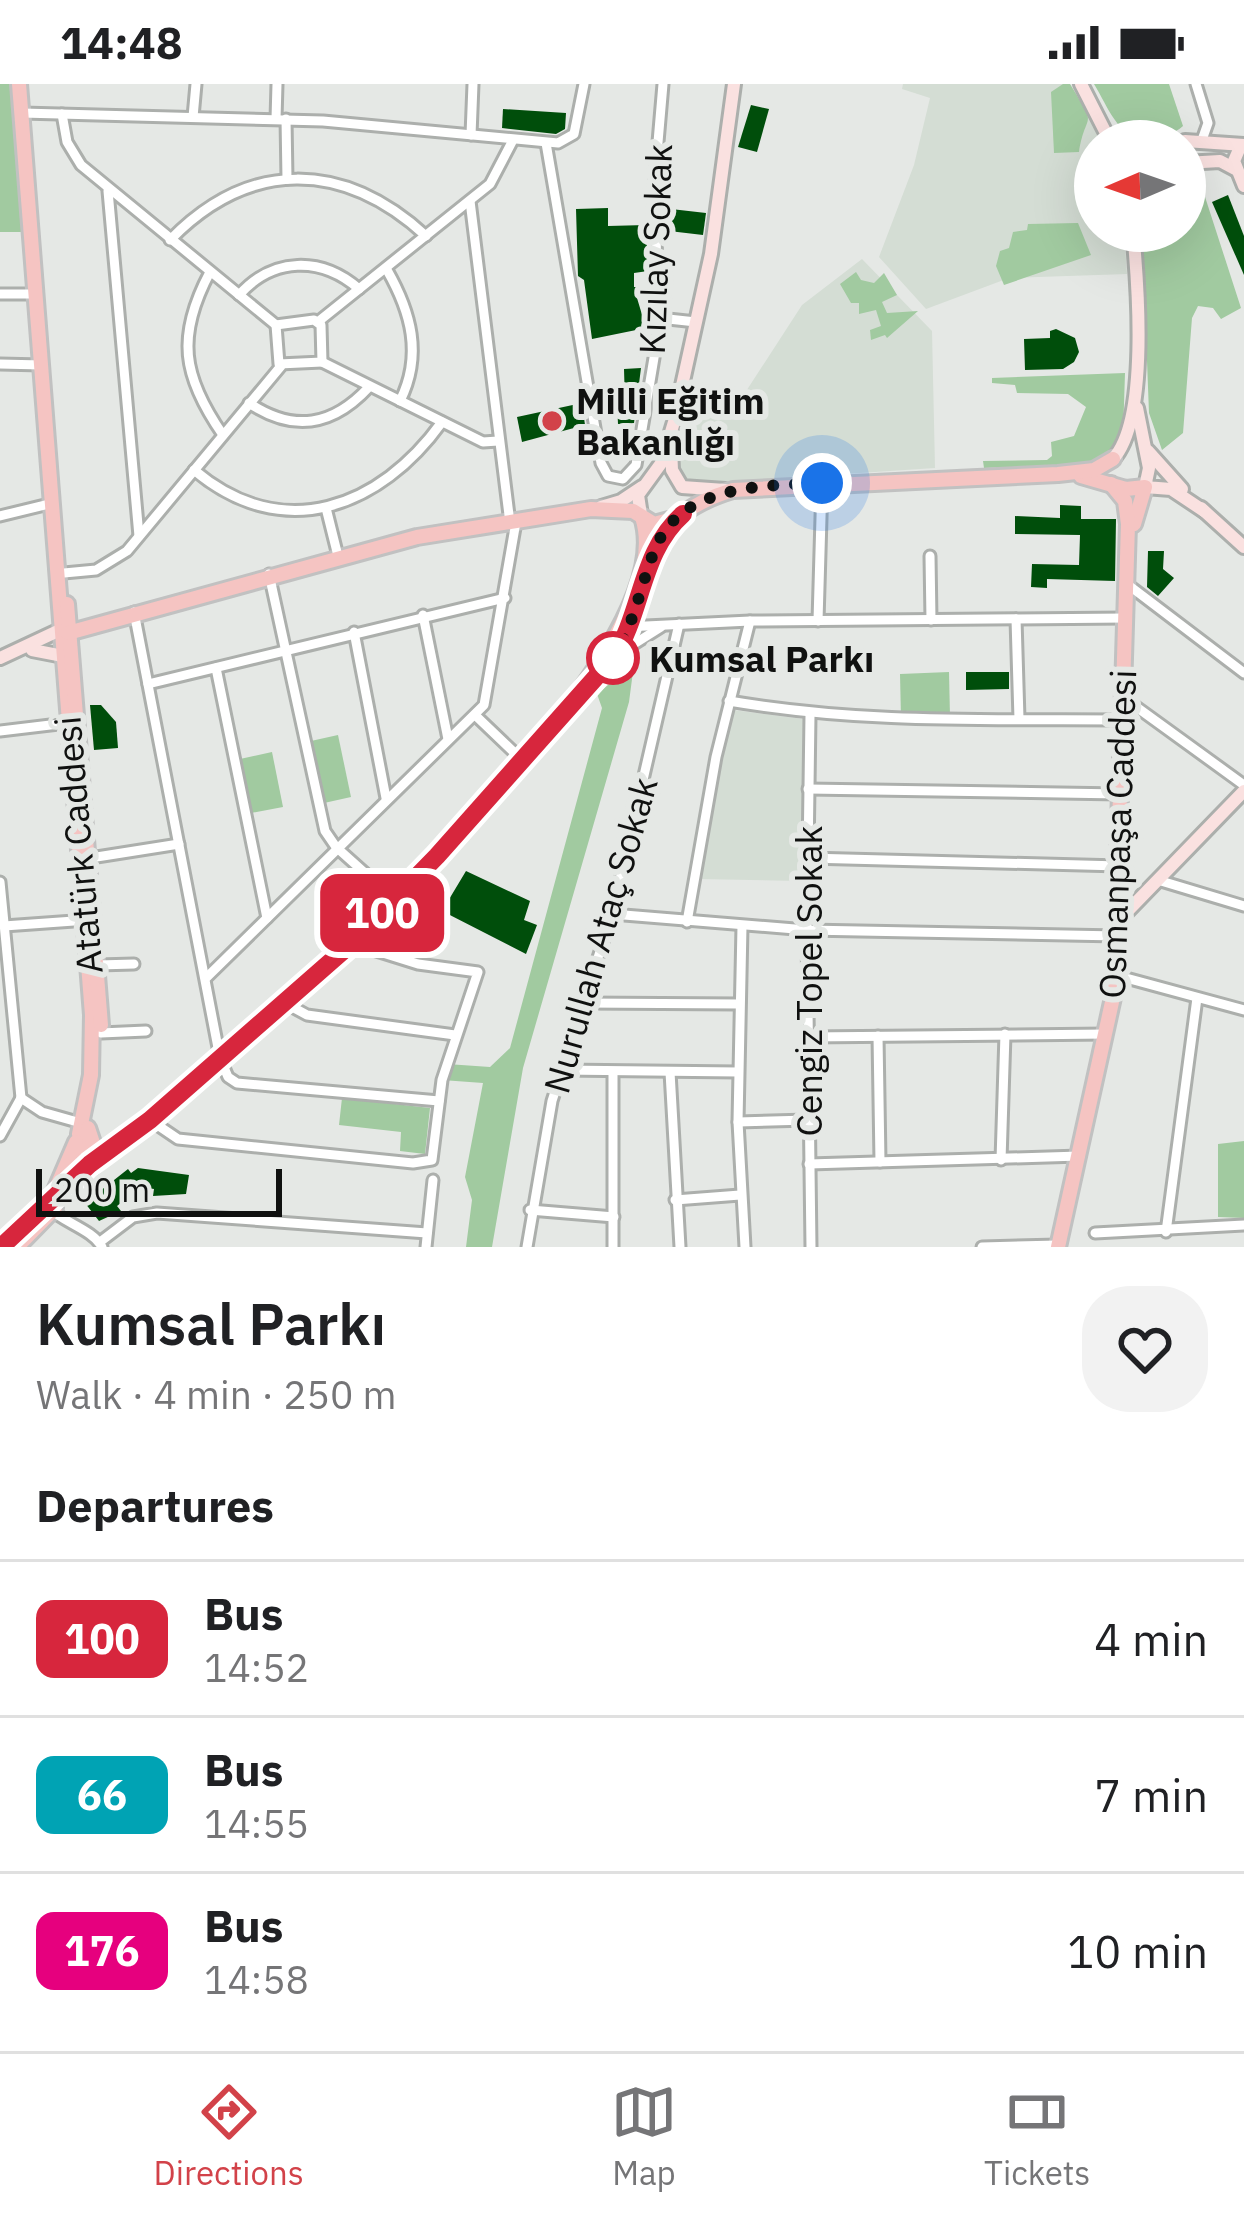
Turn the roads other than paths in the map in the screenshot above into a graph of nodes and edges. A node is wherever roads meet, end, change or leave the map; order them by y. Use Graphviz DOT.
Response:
graph roads {
  1 [pos="19,84"];
  2 [pos="196,84"];
  3 [pos="278,84"];
  4 [pos="473,84"];
  5 [pos="584,84"];
  6 [pos="663,84"];
  7 [pos="734,84"];
  8 [pos="1081,84"];
  9 [pos="1196,84"];
  10 [pos="22,113"];
  11 [pos="62,115"];
  12 [pos="193,117"];
  13 [pos="281,119"];
  14 [pos="1099,120"];
  15 [pos="1206,129"];
  16 [pos="471,135"];
  17 [pos="513,140"];
  18 [pos="1206,140"];
  19 [pos="545,143"];
  20 [pos="1243,145"];
  21 [pos="1206,162"];
  22 [pos="1234,169"];
  23 [pos="286,178"];
  24 [pos="1244,187"];
  25 [pos="108,191"];
  26 [pos="470,201"];
  27 [pos="426,236"];
  28 [pos="170,240"];
  29 [pos="1133,252"];
  30 [pos="387,270"];
  31 [pos="211,272"];
  32 [pos="359,289"];
  33 [pos="0,294"];
  34 [pos="35,294"];
  35 [pos="239,295"];
  36 [pos="659,318"];
  37 [pos="319,321"];
  38 [pos="697,322"];
  39 [pos="276,325"];
  40 [pos="322,362"];
  41 [pos="0,364"];
  42 [pos="42,365"];
  43 [pos="281,366"];
  44 [pos="1135,371"];
  45 [pos="369,386"];
  46 [pos="400,400"];
  47 [pos="249,403"];
  48 [pos="442,422"];
  49 [pos="674,422"];
  50 [pos="223,434"];
  51 [pos="498,441"];
  52 [pos="1144,445"];
  53 [pos="1113,459"];
  54 [pos="194,470"];
  55 [pos="1058,475"];
  56 [pos="647,483"];
  57 [pos="822,483"];
  58 [pos="1111,484"];
  59 [pos="1145,487"];
  60 [pos="733,490"];
  61 [pos="53,507"];
  62 [pos="326,508"];
  63 [pos="591,509"];
  64 [pos="1204,511"];
  65 [pos="683,514"];
  66 [pos="0,516"];
  67 [pos="641,516"];
  68 [pos="513,523"];
  69 [pos="139,536"];
  70 [pos="1244,547"];
  71 [pos="338,556"];
  72 [pos="930,556"];
  73 [pos="1128,559"];
  74 [pos="64,572"];
  75 [pos="269,574"];
  76 [pos="1127,584"];
  77 [pos="505,598"];
  78 [pos="63,608"];
  79 [pos="134,612"];
  80 [pos="423,615"];
  81 [pos="1126,618"];
  82 [pos="818,620"];
  83 [pos="931,620"];
  84 [pos="1016,620"];
  85 [pos="750,621"];
  86 [pos="680,624"];
  87 [pos="88,625"];
  88 [pos="666,625"];
  89 [pos="625,627"];
  90 [pos="354,632"];
  91 [pos="64,633"];
  92 [pos="43,638"];
  93 [pos="27,650"];
  94 [pos="285,650"];
  95 [pos="68,656"];
  96 [pos="0,658"];
  97 [pos="613,658"];
  98 [pos="216,668"];
  99 [pos="1244,673"];
  100 [pos="148,685"];
  101 [pos="576,696"];
  102 [pos="1124,698"];
  103 [pos="729,701"];
  104 [pos="810,715"];
  105 [pos="475,716"];
  106 [pos="1019,719"];
  107 [pos="1123,719"];
  108 [pos="67,723"];
  109 [pos="0,731"];
  110 [pos="448,739"];
  111 [pos="521,759"];
  112 [pos="1244,788"];
  113 [pos="808,789"];
  114 [pos="1121,794"];
  115 [pos="386,798"];
  116 [pos="179,844"];
  117 [pos="336,848"];
  118 [pos="808,857"];
  119 [pos="84,859"];
  120 [pos="1120,866"];
  121 [pos="1161,881"];
  122 [pos="0,882"];
  123 [pos="395,899"];
  124 [pos="1244,906"];
  125 [pos="612,914"];
  126 [pos="267,918"];
  127 [pos="89,920"];
  128 [pos="687,922"];
  129 [pos="4,926"];
  130 [pos="742,926"];
  131 [pos="1118,928"];
  132 [pos="807,930"];
  133 [pos="352,943"];
  134 [pos="3,961"];
  135 [pos="134,964"];
  136 [pos="98,965"];
  137 [pos="1115,974"];
  138 [pos="207,977"];
  139 [pos="1196,998"];
  140 [pos="283,1002"];
  141 [pos="584,1003"];
  142 [pos="739,1004"];
  143 [pos="1244,1010"];
  144 [pos="146,1031"];
  145 [pos="100,1033"];
  146 [pos="1005,1034"];
  147 [pos="1106,1034"];
  148 [pos="455,1035"];
  149 [pos="808,1036"];
  150 [pos="878,1036"];
  151 [pos="220,1058"];
  152 [pos="561,1070"];
  153 [pos="613,1072"];
  154 [pos="670,1072"];
  155 [pos="738,1072"];
  156 [pos="21,1098"];
  157 [pos="439,1101"];
  158 [pos="808,1120"];
  159 [pos="738,1122"];
  160 [pos="145,1124"];
  161 [pos="83,1129"];
  162 [pos="0,1136"];
  163 [pos="106,1151"];
  164 [pos="1080,1156"];
  165 [pos="1001,1160"];
  166 [pos="880,1162"];
  167 [pos="809,1164"];
  168 [pos="90,1171"];
  169 [pos="433,1180"];
  170 [pos="740,1195"];
  171 [pos="675,1200"];
  172 [pos="49,1204"];
  173 [pos="530,1210"];
  174 [pos="614,1217"];
  175 [pos="1244,1225"];
  176 [pos="1166,1232"];
  177 [pos="427,1233"];
  178 [pos="1095,1233"];
  179 [pos="101,1244"];
  180 [pos="1058,1246"];
  181 [pos="1,1247"];
  182 [pos="16,1247"];
  183 [pos="426,1247"];
  184 [pos="527,1247"];
  185 [pos="613,1247"];
  186 [pos="680,1247"];
  187 [pos="745,1247"];
  188 [pos="812,1247"];
  189 [pos="982,1247"];
  1 -- 10 [label="main road, Atatürk Caddesi"];
  2 -- 12 [label="street"];
  3 -- 13 [label="street"];
  4 -- 16 [label="street"];
  5 -- 19 [label="street"];
  6 -- 36 [label="street, Kızılay Sokak"];
  7 -- 38 [label="main road"];
  8 -- 14 [label="main road"];
  9 -- 15 [label="street"];
  10 -- 11 [label="street"];
  10 -- 34 [label="main road, Atatürk Caddesi"];
  11 -- 12 [label="street"];
  11 -- 25 [label="street"];
  12 -- 13 [label="street"];
  13 -- 16 [label="street"];
  13 -- 23 [label="street"];
  16 -- 17 [label="street"];
  17 -- 19 [label="street"];
  17 -- 26 [label="street"];
  18 -- 20 [label="main road"];
  19 -- 36 [label="street, Kızılay Sokak"];
  20 -- 22 [label="main road"];
  21 -- 22 [label="main road"];
  22 -- 24 [label="main road"];
  23 -- 27 [label="street"];
  23 -- 28 [label="street"];
  25 -- 28 [label="street"];
  25 -- 69 [label="street"];
  26 -- 27 [label="street"];
  26 -- 51 [label="street"];
  27 -- 30 [label="street"];
  28 -- 31 [label="street"];
  29 -- 44 [label="main road"];
  30 -- 32 [label="street"];
  30 -- 46 [label="street"];
  31 -- 35 [label="street"];
  31 -- 50 [label="street"];
  32 -- 35 [label="street"];
  32 -- 37 [label="street"];
  33 -- 34 [label="street"];
  34 -- 42 [label="main road, Atatürk Caddesi"];
  35 -- 39 [label="street"];
  36 -- 38 [label="street"];
  37 -- 39 [label="street"];
  37 -- 40 [label="street"];
  38 -- 49 [label="main road"];
  39 -- 43 [label="street"];
  40 -- 43 [label="street"];
  40 -- 45 [label="street"];
  41 -- 42 [label="street"];
  42 -- 61 [label="main road, Atatürk Caddesi"];
  43 -- 47 [label="street"];
  44 -- 52 [label="main road"];
  44 -- 53 [label="main road"];
  45 -- 46 [label="street"];
  45 -- 47 [label="street"];
  46 -- 48 [label="street"];
  47 -- 50 [label="street"];
  48 -- 51 [label="street"];
  48 -- 62 [label="street"];
  49 -- 56 [label="main road"];
  49 -- 60 [label="main road"];
  50 -- 54 [label="street"];
  51 -- 68 [label="street"];
  52 -- 59 [label="main road"];
  52 -- 64 [label="main road"];
  53 -- 55 [label="main road"];
  54 -- 62 [label="street"];
  54 -- 69 [label="street"];
  55 -- 57 [label="main road"];
  55 -- 58 [label="main road"];
  56 -- 63 [label="main road"];
  56 -- 67 [label="main road"];
  57 -- 60 [label="main road"];
  57 -- 82 [label="street"];
  58 -- 59 [label="main road"];
  58 -- 73 [label="main road, Osmanpaşa Caddesi"];
  59 -- 64 [label="main road"];
  59 -- 73 [label="main road, Osmanpaşa Caddesi"];
  60 -- 65 [label="main road"];
  61 -- 66 [label="street"];
  61 -- 74 [label="main road, Atatürk Caddesi"];
  61 -- 78 [label="main road, Atatürk Caddesi"];
  62 -- 71 [label="street"];
  63 -- 67 [label="main road"];
  63 -- 68 [label="main road"];
  64 -- 70 [label="main road"];
  65 -- 67 [label="main road"];
  65 -- 89 [label="main road"];
  67 -- 89 [label="main road"];
  68 -- 71 [label="main road"];
  68 -- 77 [label="street"];
  69 -- 74 [label="street"];
  71 -- 75 [label="main road"];
  72 -- 83 [label="street"];
  73 -- 76 [label="main road, Osmanpaşa Caddesi"];
  74 -- 78 [label="main road, Atatürk Caddesi"];
  75 -- 79 [label="main road"];
  75 -- 94 [label="street"];
  76 -- 81 [label="main road, Osmanpaşa Caddesi"];
  76 -- 99 [label="street"];
  77 -- 80 [label="street"];
  77 -- 105 [label="street"];
  78 -- 87 [label="main road"];
  78 -- 91 [label="main road, Atatürk Caddesi"];
  78 -- 92 [label="main road"];
  79 -- 87 [label="main road"];
  79 -- 100 [label="street"];
  80 -- 90 [label="street"];
  80 -- 110 [label="street"];
  81 -- 84 [label="street"];
  81 -- 102 [label="main road, Osmanpaşa Caddesi"];
  82 -- 83 [label="street"];
  82 -- 85 [label="street"];
  83 -- 84 [label="street"];
  84 -- 106 [label="street"];
  85 -- 86 [label="street"];
  85 -- 103 [label="street"];
  86 -- 88 [label="street"];
  86 -- 125 [label="street, Nurullah Ataç Sokak"];
  87 -- 91 [label="main road"];
  87 -- 95 [label="main road"];
  88 -- 89 [label="street"];
  88 -- 97 [label="street"];
  89 -- 97 [label="main road"];
  89 -- 101 [label="main road"];
  90 -- 94 [label="street"];
  90 -- 115 [label="street"];
  91 -- 92 [label="main road"];
  91 -- 93 [label="main road"];
  91 -- 95 [label="main road, Atatürk Caddesi"];
  92 -- 93 [label="main road"];
  93 -- 95 [label="main road"];
  93 -- 96 [label="main road"];
  94 -- 98 [label="street"];
  94 -- 117 [label="street"];
  95 -- 108 [label="main road, Atatürk Caddesi"];
  95 -- 119 [label="main road, Atatürk Caddesi"];
  97 -- 101 [label="main road"];
  98 -- 100 [label="street"];
  98 -- 126 [label="street"];
  100 -- 116 [label="street"];
  101 -- 111 [label="main road"];
  102 -- 107 [label="main road, Osmanpaşa Caddesi"];
  102 -- 112 [label="street"];
  103 -- 104 [label="street"];
  103 -- 128 [label="street"];
  104 -- 106 [label="street"];
  104 -- 113 [label="street, Cengiz Topel Sokak"];
  105 -- 110 [label="street"];
  105 -- 111 [label="street"];
  106 -- 107 [label="street"];
  107 -- 114 [label="main road, Osmanpaşa Caddesi"];
  108 -- 109 [label="street"];
  108 -- 119 [label="main road, Atatürk Caddesi"];
  110 -- 115 [label="street"];
  111 -- 123 [label="main road"];
  112 -- 121 [label="main road"];
  113 -- 114 [label="street"];
  113 -- 118 [label="street, Cengiz Topel Sokak"];
  114 -- 120 [label="main road, Osmanpaşa Caddesi"];
  115 -- 117 [label="street"];
  116 -- 119 [label="street"];
  116 -- 138 [label="street"];
  117 -- 123 [label="street"];
  117 -- 126 [label="street"];
  118 -- 120 [label="street"];
  118 -- 132 [label="street, Cengiz Topel Sokak"];
  119 -- 127 [label="main road, Atatürk Caddesi"];
  120 -- 131 [label="main road, Osmanpaşa Caddesi"];
  121 -- 124 [label="street"];
  121 -- 131 [label="main road"];
  122 -- 129 [label="street"];
  123 -- 133 [label="main road"];
  125 -- 128 [label="street"];
  125 -- 141 [label="street, Nurullah Ataç Sokak"];
  126 -- 138 [label="street"];
  127 -- 129 [label="street"];
  127 -- 136 [label="main road, Atatürk Caddesi"];
  127 -- 161 [label="main road, Atatürk Caddesi"];
  128 -- 130 [label="street"];
  129 -- 134 [label="street"];
  130 -- 132 [label="street"];
  130 -- 142 [label="street"];
  131 -- 132 [label="street"];
  131 -- 137 [label="main road, Osmanpaşa Caddesi"];
  132 -- 149 [label="street, Cengiz Topel Sokak"];
  133 -- 140 [label="main road"];
  133 -- 148 [label="street"];
  134 -- 156 [label="street"];
  135 -- 136 [label="street"];
  136 -- 145 [label="main road, Atatürk Caddesi"];
  137 -- 139 [label="street"];
  137 -- 147 [label="main road, Osmanpaşa Caddesi"];
  138 -- 151 [label="street"];
  139 -- 143 [label="street"];
  139 -- 176 [label="street"];
  140 -- 148 [label="street"];
  140 -- 151 [label="main road"];
  141 -- 142 [label="street"];
  141 -- 152 [label="street, Nurullah Ataç Sokak"];
  142 -- 155 [label="street"];
  144 -- 145 [label="street"];
  145 -- 161 [label="main road, Atatürk Caddesi"];
  146 -- 147 [label="street"];
  146 -- 150 [label="street"];
  146 -- 165 [label="street"];
  147 -- 164 [label="main road, Osmanpaşa Caddesi"];
  148 -- 157 [label="street"];
  149 -- 150 [label="street"];
  149 -- 158 [label="street, Cengiz Topel Sokak"];
  150 -- 166 [label="street"];
  151 -- 157 [label="street"];
  151 -- 160 [label="main road"];
  152 -- 153 [label="street"];
  152 -- 173 [label="street, Nurullah Ataç Sokak"];
  153 -- 154 [label="street"];
  153 -- 174 [label="street"];
  154 -- 155 [label="street"];
  154 -- 171 [label="street"];
  155 -- 159 [label="street"];
  156 -- 161 [label="street"];
  156 -- 162 [label="street"];
  157 -- 160 [label="street"];
  158 -- 159 [label="street"];
  158 -- 167 [label="street, Cengiz Topel Sokak"];
  159 -- 170 [label="street"];
  160 -- 163 [label="main road"];
  160 -- 168 [label="main road"];
  161 -- 163 [label="main road"];
  161 -- 168 [label="main road, Atatürk Caddesi"];
  161 -- 172 [label="main road"];
  163 -- 168 [label="main road"];
  164 -- 165 [label="street"];
  164 -- 180 [label="main road, Osmanpaşa Caddesi"];
  165 -- 166 [label="street"];
  166 -- 167 [label="street"];
  167 -- 188 [label="street, Cengiz Topel Sokak"];
  168 -- 172 [label="main road"];
  169 -- 177 [label="street"];
  170 -- 171 [label="street"];
  170 -- 187 [label="street"];
  171 -- 186 [label="street"];
  172 -- 179 [label="street"];
  172 -- 181 [label="main road"];
  172 -- 182 [label="main road"];
  173 -- 174 [label="street"];
  173 -- 184 [label="street, Nurullah Ataç Sokak"];
  174 -- 185 [label="street"];
  175 -- 176 [label="street"];
  176 -- 178 [label="street"];
  177 -- 179 [label="street"];
  177 -- 183 [label="street"];
  180 -- 189 [label="street"];
}
